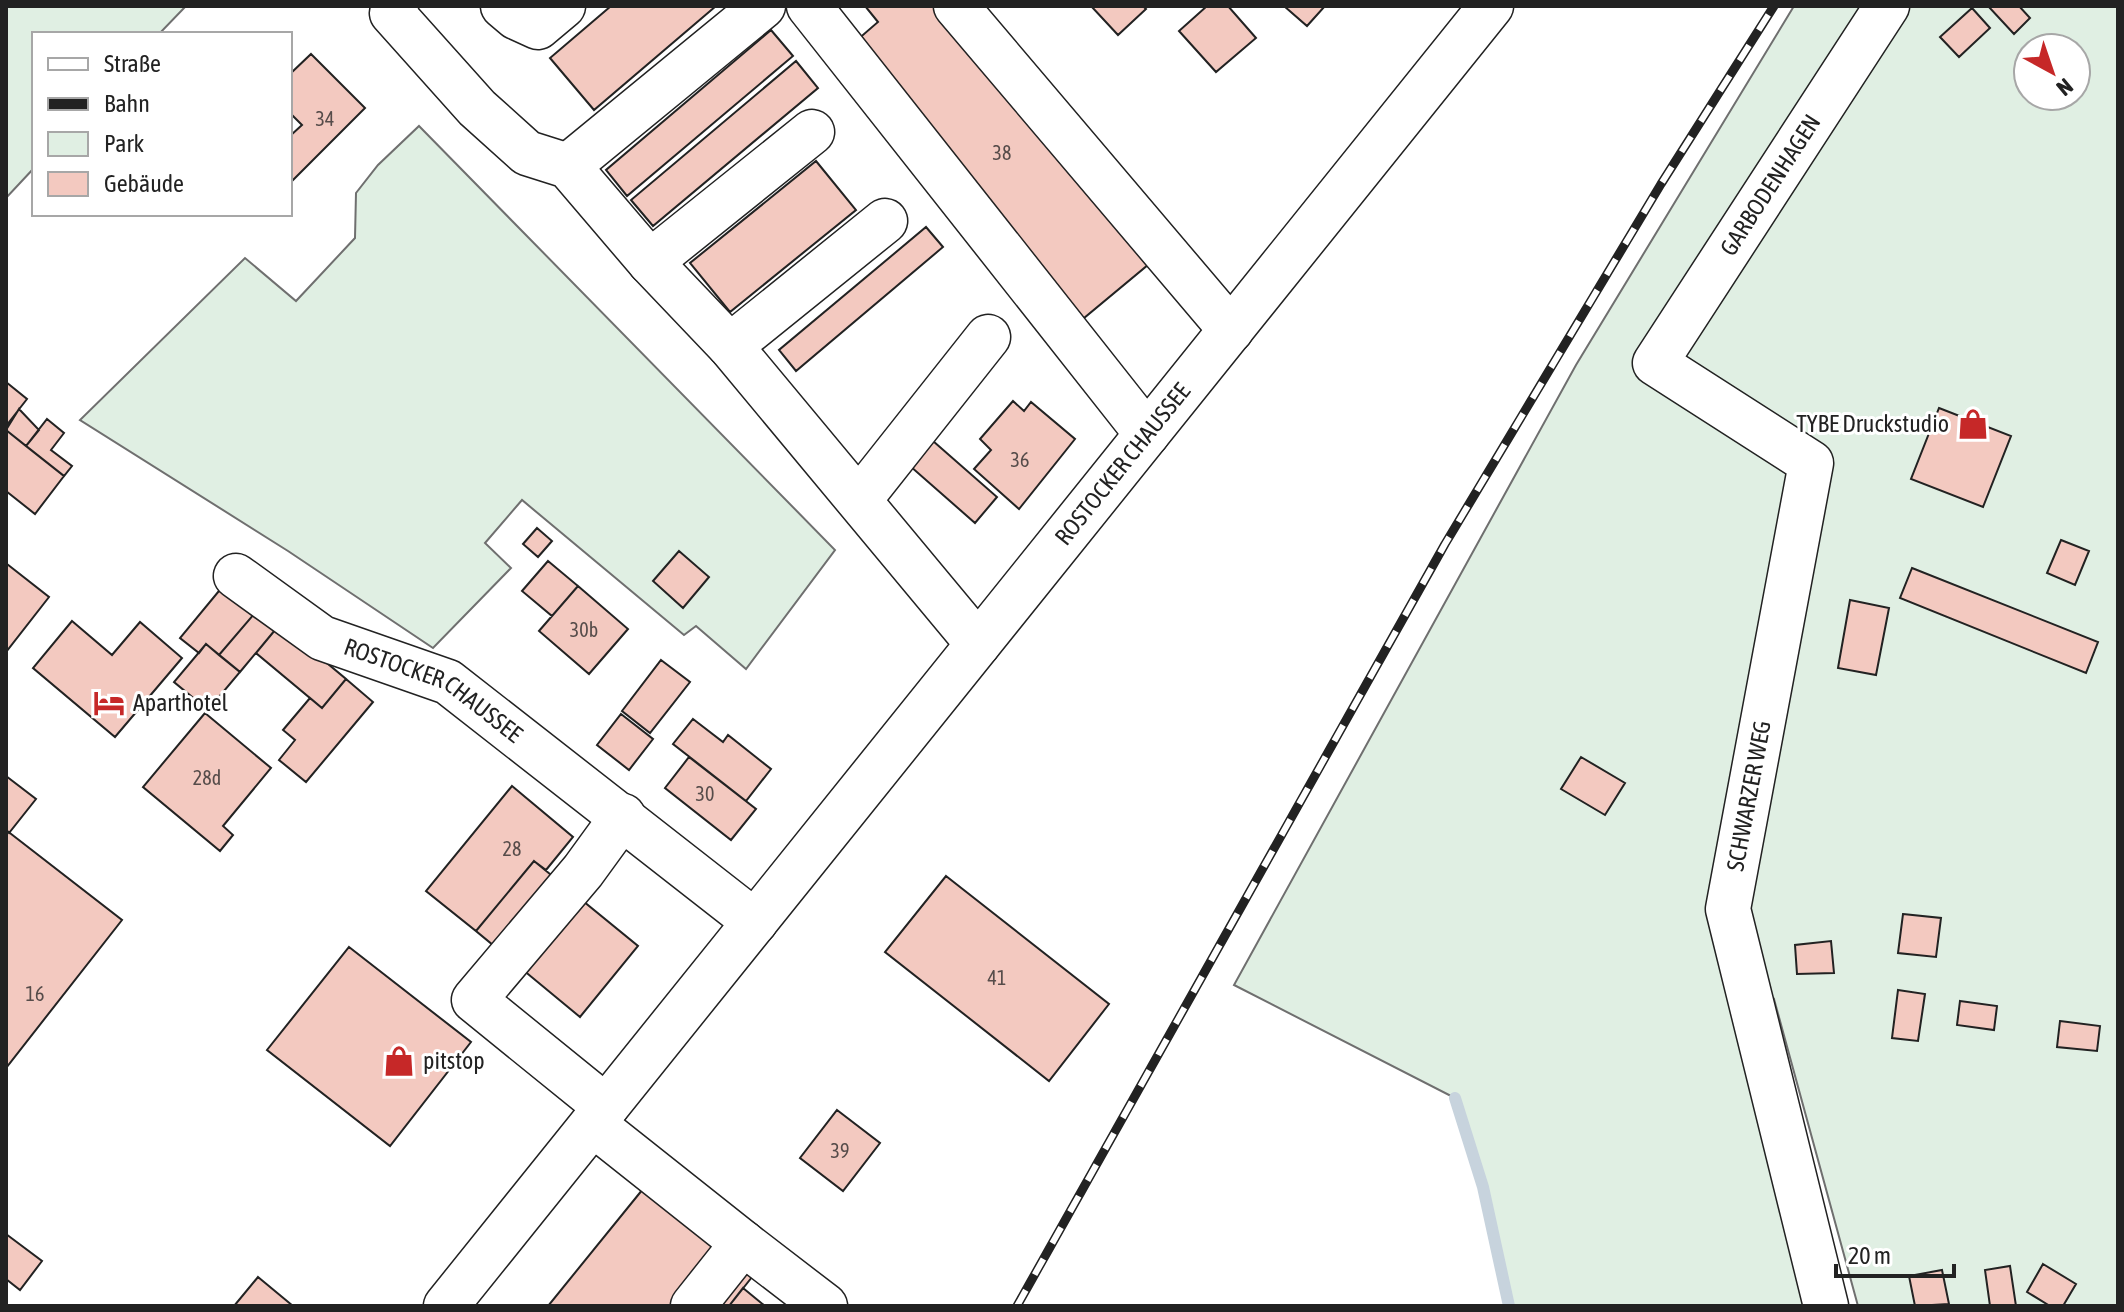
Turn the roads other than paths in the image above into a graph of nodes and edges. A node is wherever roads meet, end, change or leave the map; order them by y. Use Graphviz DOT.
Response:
graph roads {
  1 [pos="396,6"];
  2 [pos="503,6"];
  3 [pos="563,6"];
  4 [pos="763,6"];
  5 [pos="809,6"];
  6 [pos="956,6"];
  7 [pos="1491,6"];
  8 [pos="1887,6"];
  9 [pos="812,132"];
  10 [pos="568,166"];
  11 [pos="885,221"];
  12 [pos="650,262"];
  13 [pos="1231,330"];
  14 [pos="988,337"];
  15 [pos="730,346"];
  16 [pos="1655,363"];
  17 [pos="1147,434"];
  18 [pos="859,500"];
  19 [pos="236,576"];
  20 [pos="978,644"];
  21 [pos="623,816"];
  22 [pos="755,922"];
  23 [pos="599,1116"];
  24 [pos="743,1243"];
  25 [pos="456,1303"];
  26 [pos="693,1306"];
  27 [pos="825,1306"];
  28 [pos="1826,1306"];
  1 -- 10 [label="street"];
  2 -- 3 [label="street"];
  4 -- 10 [label="street"];
  5 -- 17 [label="street"];
  6 -- 13 [label="street"];
  7 -- 13 [label="street, ROSTOCKER CHAUSSEE"];
  8 -- 16 [label="street, GARBODENHAGEN"];
  9 -- 12 [label="street"];
  10 -- 12 [label="street"];
  11 -- 15 [label="street"];
  12 -- 15 [label="street"];
  13 -- 17 [label="street, ROSTOCKER CHAUSSEE"];
  14 -- 18 [label="street"];
  15 -- 18 [label="street"];
  16 -- 28 [label="street, SCHWARZER WEG"];
  17 -- 20 [label="street, ROSTOCKER CHAUSSEE"];
  18 -- 20 [label="street"];
  19 -- 21 [label="street, ROSTOCKER CHAUSSEE"];
  20 -- 22 [label="street, ROSTOCKER CHAUSSEE"];
  21 -- 22 [label="street, ROSTOCKER CHAUSSEE"];
  21 -- 23 [label="street"];
  22 -- 23 [label="street, ROSTOCKER CHAUSSEE"];
  23 -- 24 [label="street"];
  23 -- 25 [label="street, ROSTOCKER CHAUSSEE"];
  24 -- 26 [label="street"];
  24 -- 27 [label="street"];
}
